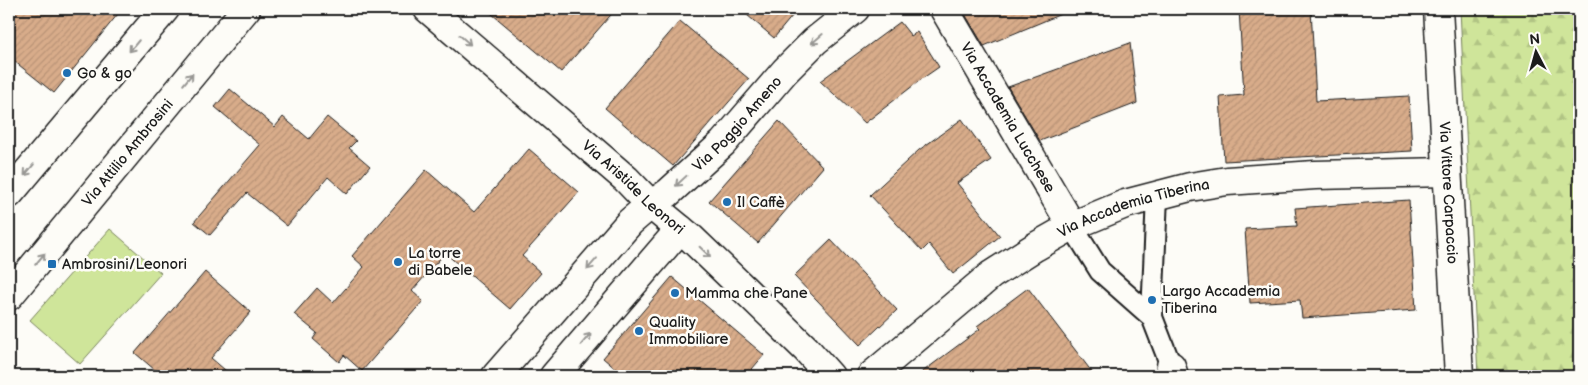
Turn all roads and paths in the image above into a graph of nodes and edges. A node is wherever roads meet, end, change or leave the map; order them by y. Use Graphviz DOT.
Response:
graph roads {
  1 [pos="165,9"];
  2 [pos="246,9"];
  3 [pos="428,9"];
  4 [pos="855,9"];
  5 [pos="944,9"];
  6 [pos="1438,9"];
  7 [pos="1447,172"];
  8 [pos="9,194"];
  9 [pos="1157,195"];
  10 [pos="651,205"];
  11 [pos="1072,226"];
  12 [pos="680,229"];
  13 [pos="617,235"];
  14 [pos="650,264"];
  15 [pos="9,296"];
  16 [pos="1152,317"];
  17 [pos="1173,371"];
  18 [pos="496,376"];
  19 [pos="554,376"];
  20 [pos="830,376"];
  21 [pos="871,376"];
  22 [pos="1459,376"];
  1 -- 8 [label="street, one-way"];
  15 -- 2 [label="street, Via Attilio Ambrosini, one-way"];
  3 -- 10 [label="street, Via Aristide Leonori, one-way"];
  4 -- 10 [label="street, Via Poggio Ameno, one-way"];
  5 -- 11 [label="street, Via Accademia Lucchese"];
  6 -- 7 [label="street, Via Vittore Carpaccio"];
  7 -- 9 [label="street, Via Accademia Tiberina"];
  7 -- 22 [label="street, Via Vittore Carpaccio"];
  9 -- 11 [label="street, Via Accademia Tiberina"];
  9 -- 16 [label="street"];
  10 -- 12 [label="street, Via Aristide Leonori"];
  10 -- 13 [label="street, Via Poggio Ameno"];
  11 -- 16 [label="street"];
  11 -- 21 [label="street, Via Accademia Tiberina"];
  12 -- 14 [label="street"];
  12 -- 20 [label="street, Via Aristide Leonori, one-way"];
  13 -- 14 [label="street"];
  13 -- 18 [label="street, Via Poggio Ameno, one-way"];
  19 -- 14 [label="street, one-way"];
  16 -- 17 [label="street"];
}
